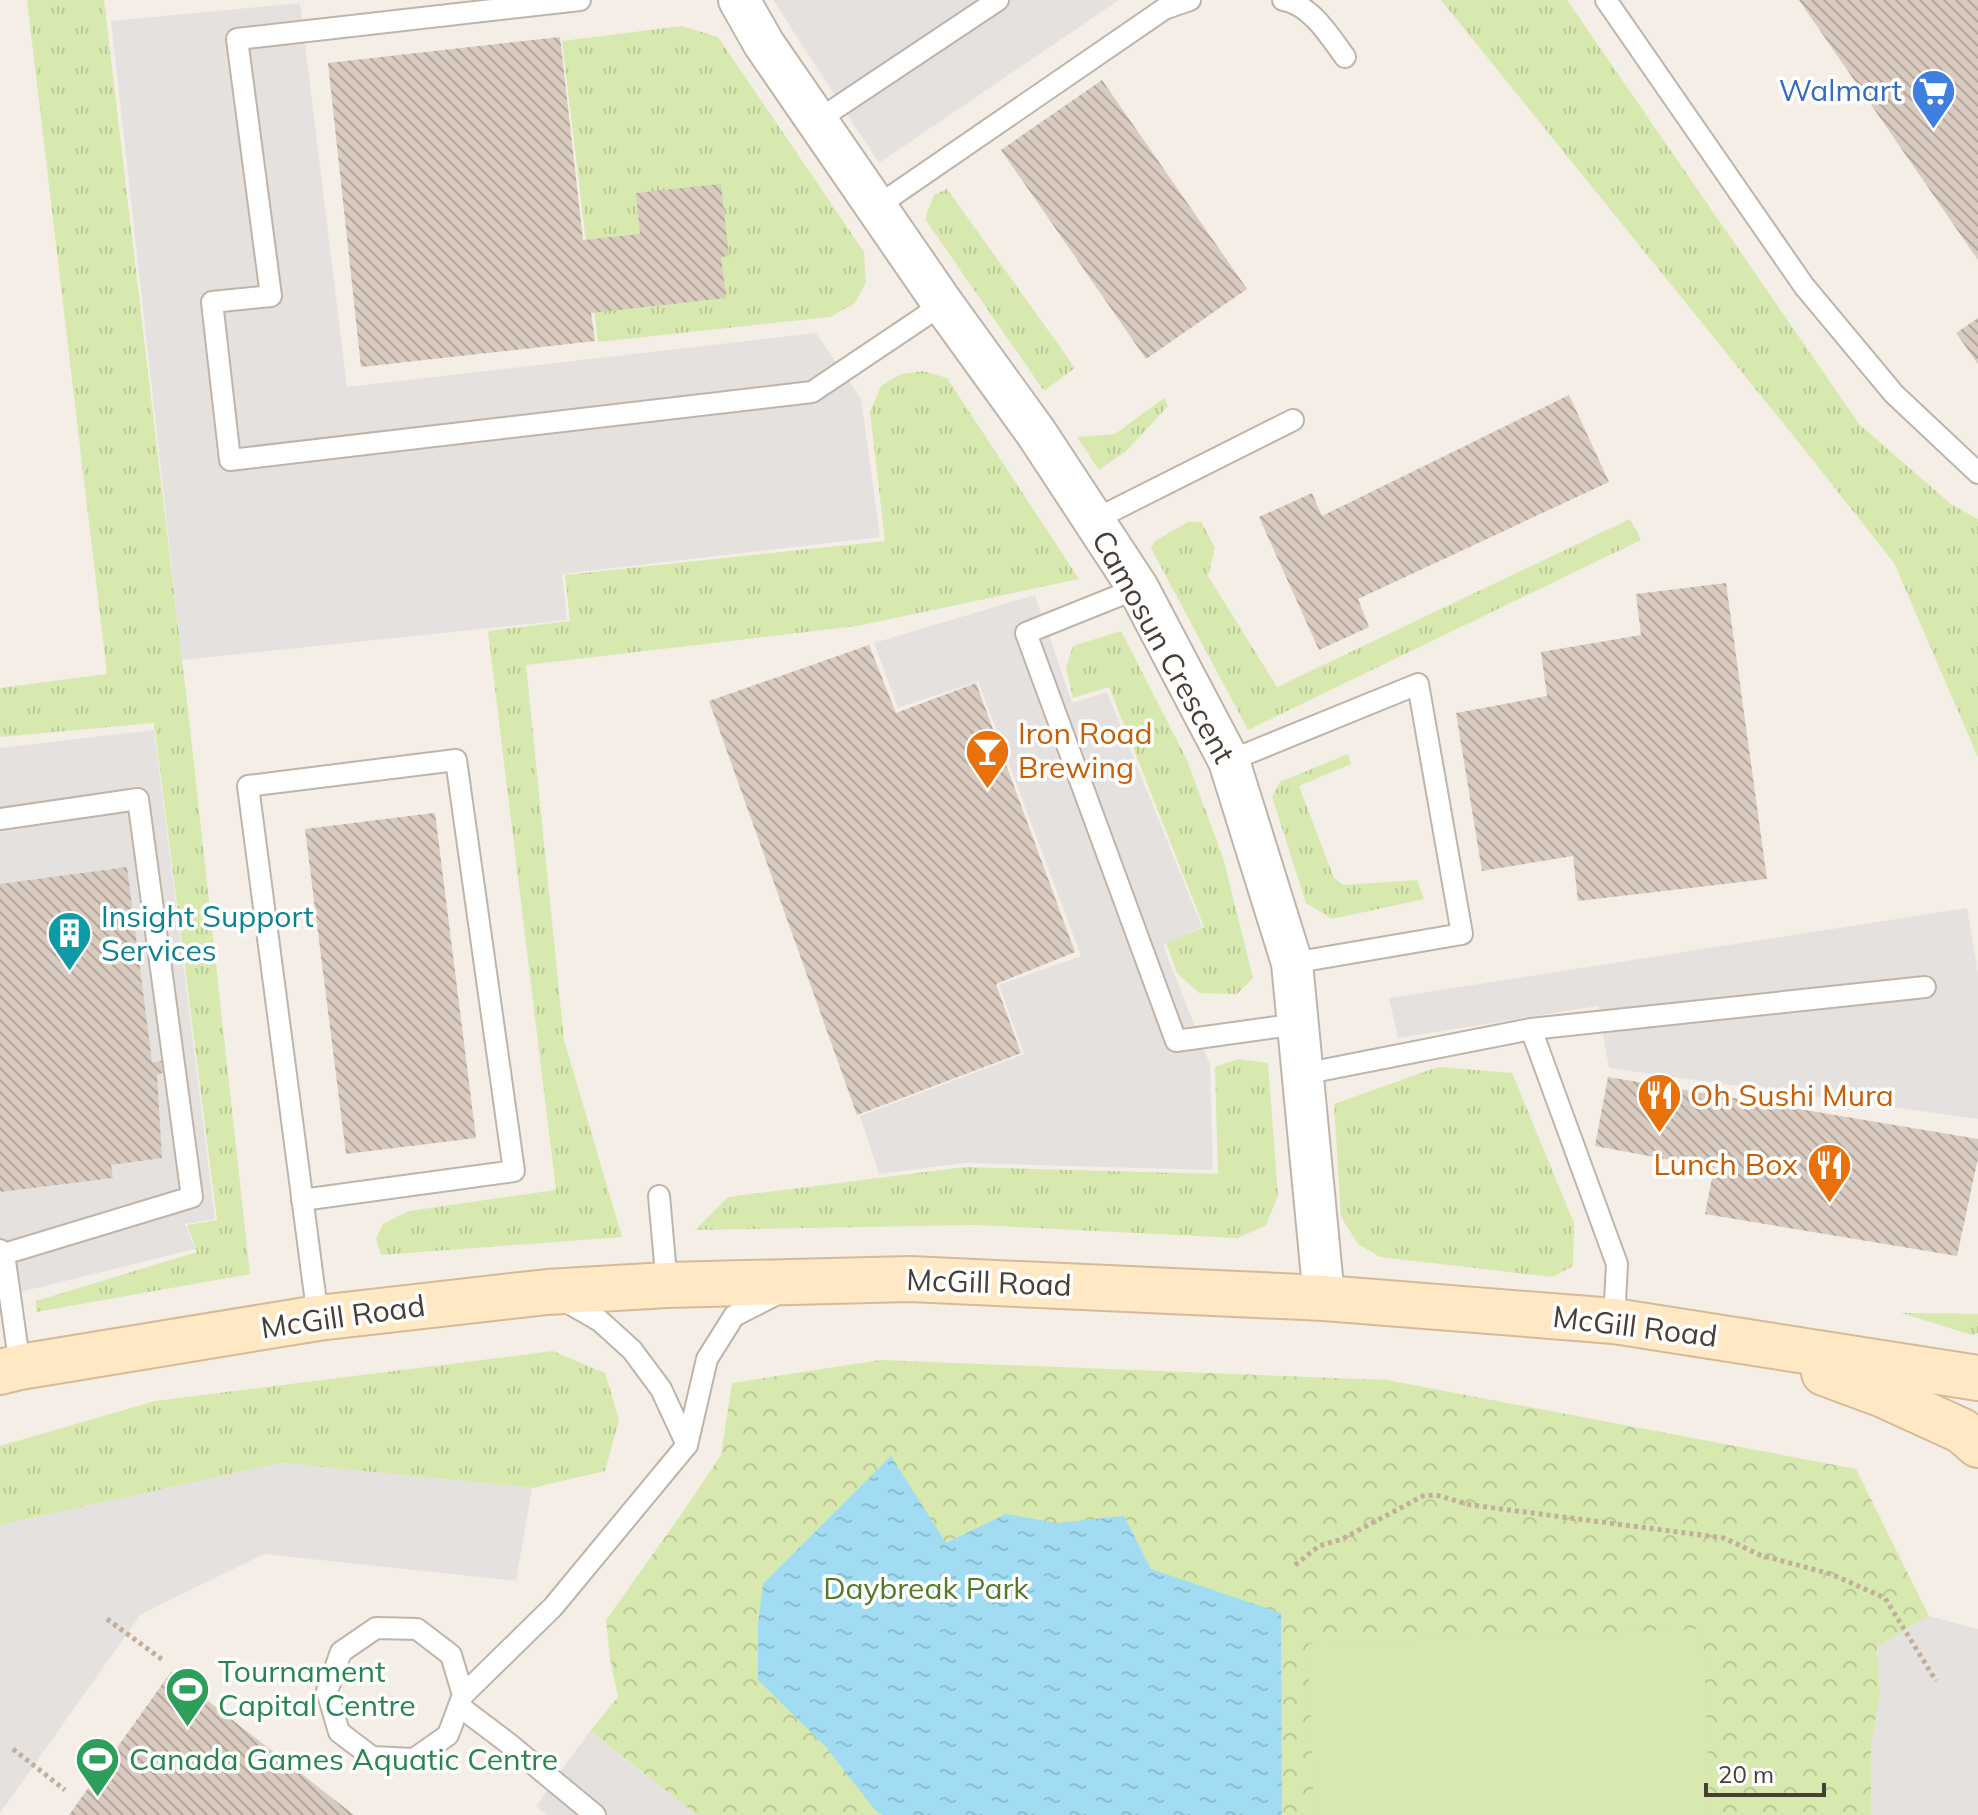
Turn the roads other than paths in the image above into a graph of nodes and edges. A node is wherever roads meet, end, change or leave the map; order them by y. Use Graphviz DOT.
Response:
graph roads {
  1 [pos="580,0"];
  2 [pos="739,0"];
  3 [pos="998,0"];
  4 [pos="1190,0"];
  5 [pos="1283,0"];
  6 [pos="1606,0"];
  7 [pos="1345,57"];
  8 [pos="818,120"];
  9 [pos="876,207"];
  10 [pos="943,304"];
  11 [pos="1293,420"];
  12 [pos="1978,473"];
  13 [pos="1094,520"];
  14 [pos="1138,588"];
  15 [pos="1229,761"];
  16 [pos="0,819"];
  17 [pos="1292,963"];
  18 [pos="1925,987"];
  19 [pos="1298,1024"];
  20 [pos="1531,1029"];
  21 [pos="1303,1074"];
  22 [pos="659,1196"];
  23 [pos="302,1200"];
  24 [pos="2,1252"];
  25 [pos="802,1281"];
  26 [pos="667,1285"];
  27 [pos="547,1292"];
  28 [pos="1324,1298"];
  29 [pos="318,1318"];
  30 [pos="1614,1321"];
  31 [pos="1739,1341"];
  32 [pos="10,1369"];
  33 [pos="1978,1378"];
  34 [pos="687,1445"];
  35 [pos="1978,1445"];
  36 [pos="461,1700"];
  37 [pos="595,1815"];
  1 -- 10 [label="lane"];
  2 -- 8 [label="street, Camosun Crescent"];
  3 -- 8 [label="lane"];
  4 -- 9 [label="lane"];
  5 -- 7 [label="lane"];
  6 -- 12 [label="lane"];
  8 -- 9 [label="street, Camosun Crescent"];
  9 -- 10 [label="street, Camosun Crescent"];
  10 -- 13 [label="street, Camosun Crescent"];
  11 -- 13 [label="lane"];
  13 -- 14 [label="street, Camosun Crescent"];
  14 -- 15 [label="street, Camosun Crescent"];
  14 -- 19 [label="lane"];
  15 -- 17 [label="street, Camosun Crescent"];
  15 -- 17 [label="lane"];
  16 -- 24 [label="lane"];
  17 -- 19 [label="street, Camosun Crescent"];
  18 -- 20 [label="lane"];
  19 -- 21 [label="street, Camosun Crescent"];
  20 -- 21 [label="lane"];
  20 -- 30 [label="lane"];
  21 -- 28 [label="street, Camosun Crescent"];
  22 -- 26 [label="lane"];
  23 -- 23 [label="lane"];
  23 -- 29 [label="lane"];
  24 -- 32 [label="lane"];
  25 -- 26 [label="main road, McGill Road"];
  25 -- 28 [label="main road, McGill Road"];
  25 -- 34 [label="lane"];
  26 -- 27 [label="main road, McGill Road"];
  27 -- 29 [label="main road, McGill Road"];
  27 -- 34 [label="lane"];
  28 -- 30 [label="main road, McGill Road"];
  29 -- 32 [label="main road, McGill Road"];
  30 -- 31 [label="main road, McGill Road"];
  31 -- 33 [label="main road, McGill Road"];
  31 -- 35 [label="main road"];
  34 -- 36 [label="lane"];
  36 -- 36 [label="lane"];
  36 -- 37 [label="lane"];
}
